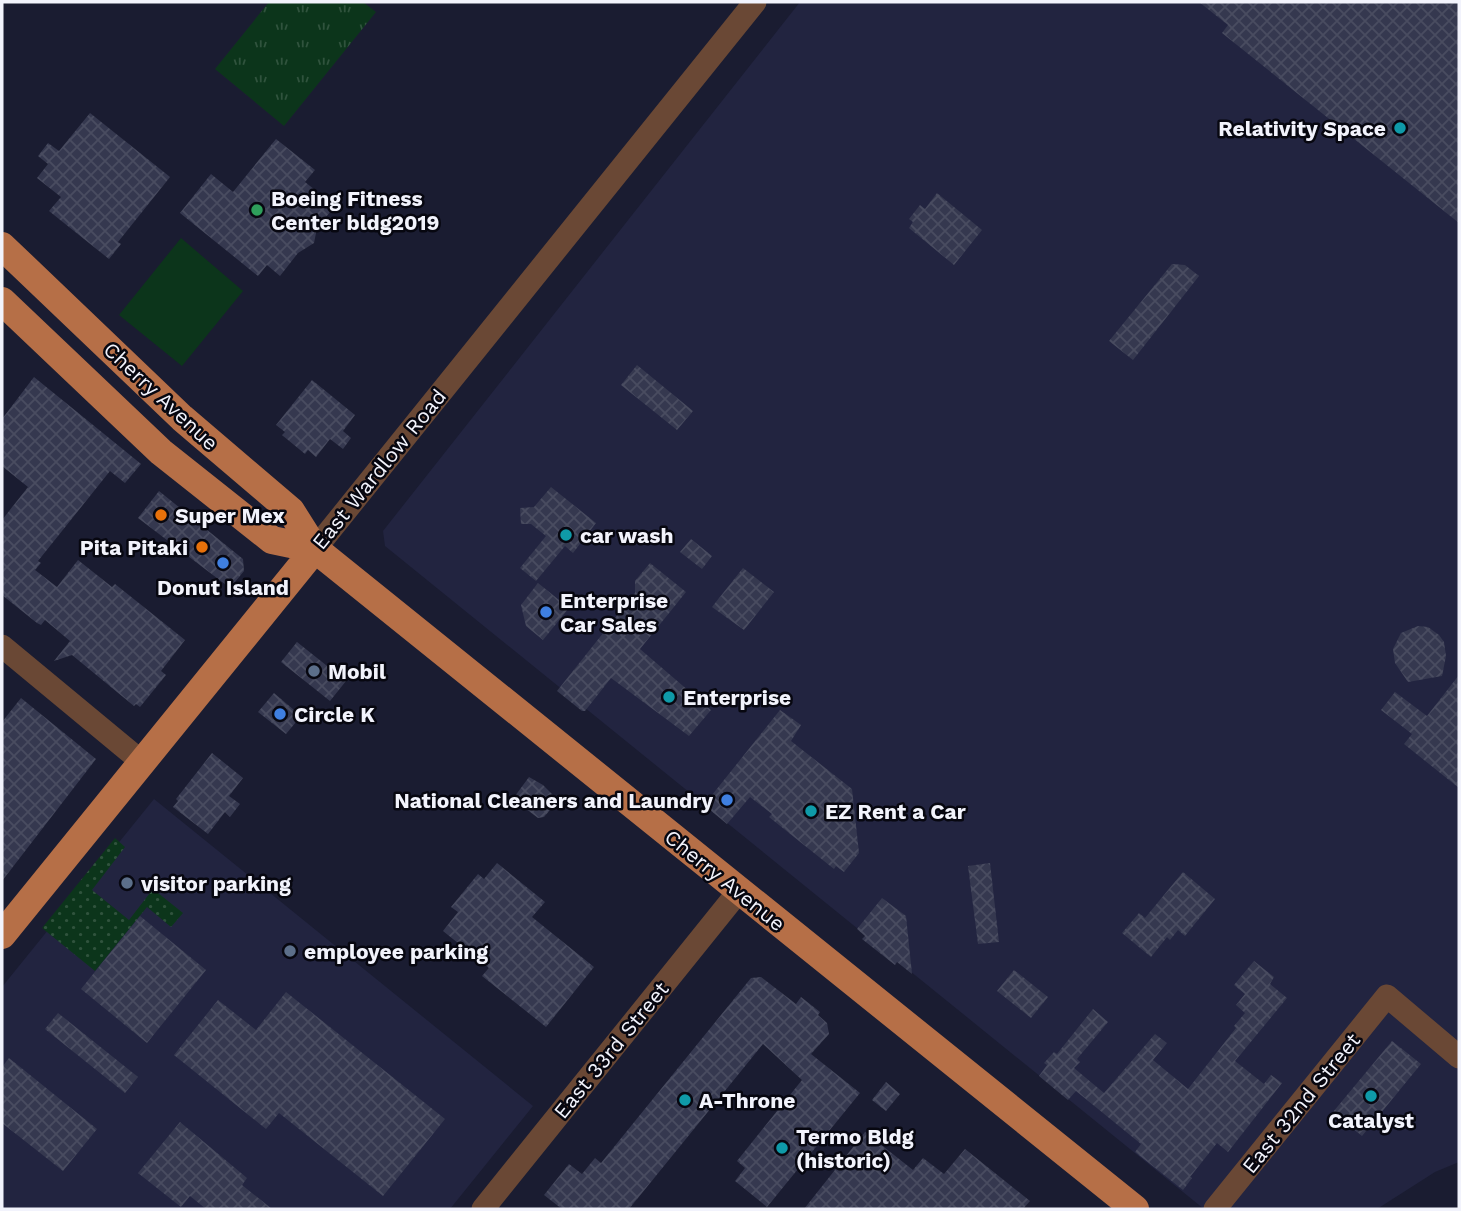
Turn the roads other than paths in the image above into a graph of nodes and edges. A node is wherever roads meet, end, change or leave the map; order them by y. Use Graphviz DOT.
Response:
graph roads {
  1 [pos="755,2"];
  2 [pos="2,246"];
  3 [pos="2,301"];
  4 [pos="314,550"];
  5 [pos="2,646"];
  6 [pos="142,762"];
  7 [pos="739,891"];
  8 [pos="2,935"];
  9 [pos="1459,1057"];
  10 [pos="483,1209"];
  11 [pos="1135,1209"];
  12 [pos="1215,1209"];
  1 -- 4 [label="street, East Wardlow Road"];
  2 -- 4 [label="main road, Cherry Avenue"];
  3 -- 4 [label="main road, Cherry Avenue"];
  4 -- 6 [label="main road, East Wardlow Road"];
  4 -- 7 [label="main road, Cherry Avenue"];
  5 -- 6 [label="street"];
  6 -- 8 [label="main road, East Wardlow Road"];
  7 -- 10 [label="street, East 33rd Street"];
  7 -- 11 [label="main road, Cherry Avenue"];
  9 -- 12 [label="street, East 32nd Street"];
}
